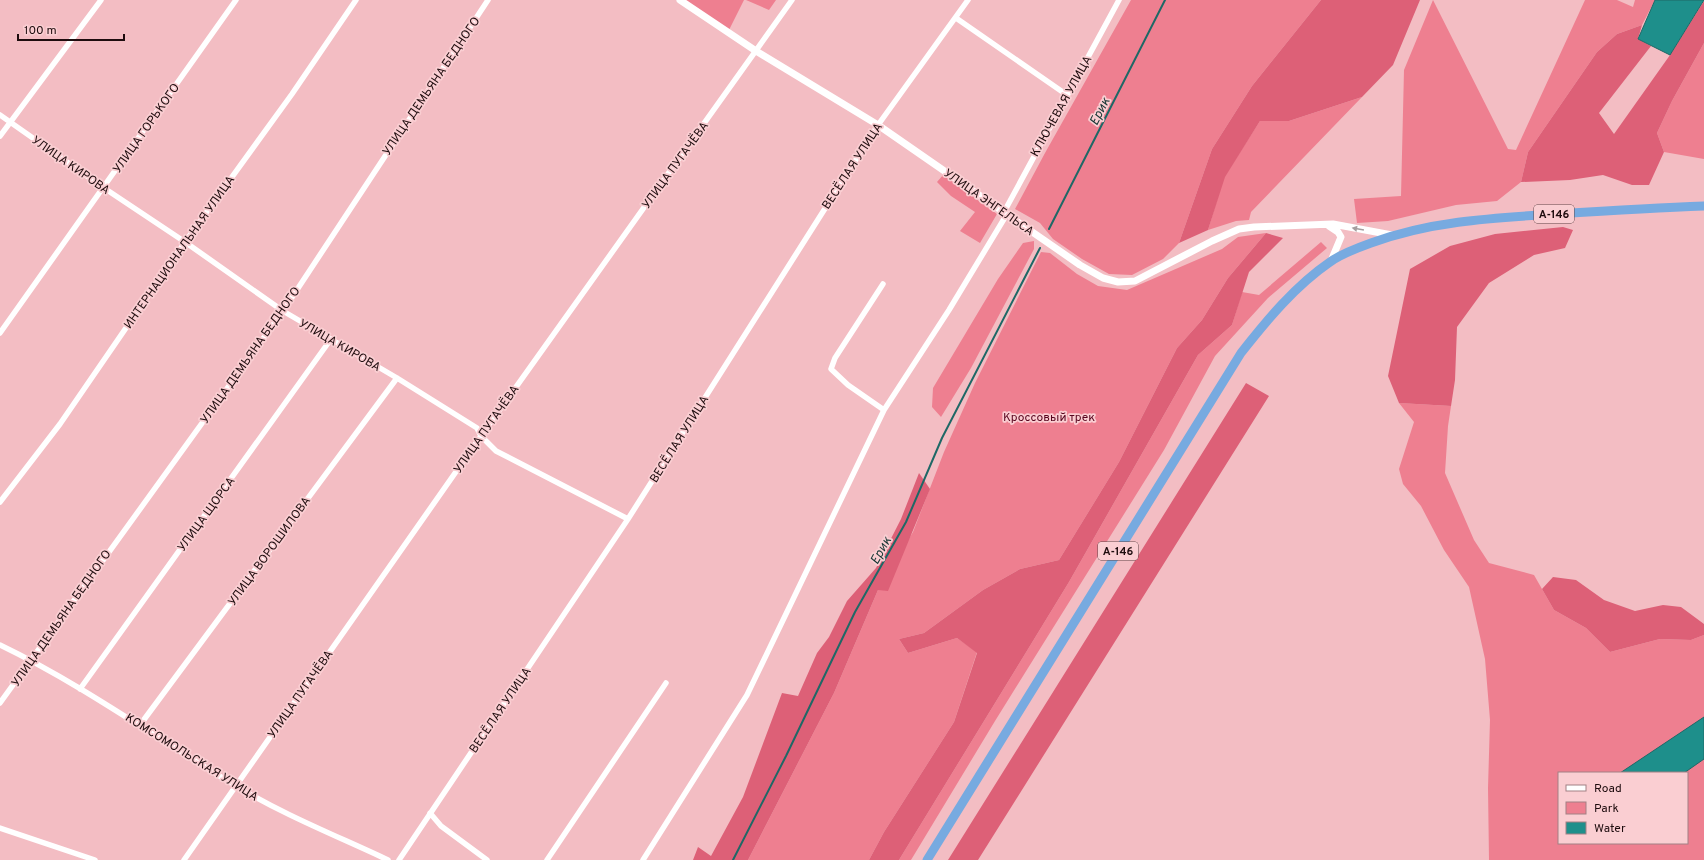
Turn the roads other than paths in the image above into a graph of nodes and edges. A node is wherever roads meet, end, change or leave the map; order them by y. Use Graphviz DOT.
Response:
graph roads {
  1 [pos="101,0"];
  2 [pos="236,0"];
  3 [pos="356,0"];
  4 [pos="488,0"];
  5 [pos="680,0"];
  6 [pos="792,0"];
  7 [pos="968,0"];
  8 [pos="1119,0"];
  9 [pos="956,18"];
  10 [pos="756,51"];
  11 [pos="1067,95"];
  12 [pos="0,115"];
  13 [pos="10,121"];
  14 [pos="878,125"];
  15 [pos="0,136"];
  16 [pos="104,188"];
  17 [pos="1704,206"];
  18 [pos="1005,213"];
  19 [pos="1323,224"];
  20 [pos="1392,235"];
  21 [pos="185,242"];
  22 [pos="1331,261"];
  23 [pos="883,284"];
  24 [pos="283,311"];
  25 [pos="0,333"];
  26 [pos="331,339"];
  27 [pos="397,378"];
  28 [pos="884,410"];
  29 [pos="481,436"];
  30 [pos="0,502"];
  31 [pos="628,518"];
  32 [pos="0,645"];
  33 [pos="30,660"];
  34 [pos="666,683"];
  35 [pos="80,689"];
  36 [pos="0,703"];
  37 [pos="140,725"];
  38 [pos="236,786"];
  39 [pos="430,813"];
  40 [pos="0,828"];
  41 [pos="96,860"];
  42 [pos="184,860"];
  43 [pos="388,860"];
  44 [pos="399,860"];
  45 [pos="487,860"];
  46 [pos="547,860"];
  47 [pos="642,860"];
  48 [pos="928,860"];
  1 -- 13 [label="street"];
  2 -- 16 [label="street, УЛИЦА ГОРЬКОГО"];
  3 -- 21 [label="street, ИНТЕРНАЦИОНАЛЬНАЯ УЛИЦА"];
  4 -- 24 [label="street, УЛИЦА ДЕМЬЯНА БЕДНОГО"];
  5 -- 10 [label="street, УЛИЦА ЭНГЕЛЬСА"];
  6 -- 10 [label="street, УЛИЦА ПУГАЧЁВА"];
  7 -- 9 [label="street, ВЕСЁЛАЯ УЛИЦА"];
  8 -- 11 [label="street, КЛЮЧЕВАЯ УЛИЦА"];
  9 -- 11 [label="street"];
  9 -- 14 [label="street, ВЕСЁЛАЯ УЛИЦА"];
  10 -- 14 [label="street, УЛИЦА ЭНГЕЛЬСА"];
  10 -- 29 [label="street, УЛИЦА ПУГАЧЁВА"];
  11 -- 18 [label="street, КЛЮЧЕВАЯ УЛИЦА"];
  12 -- 13 [label="street, УЛИЦА КИРОВА"];
  13 -- 15 [label="street"];
  13 -- 16 [label="street, УЛИЦА КИРОВА"];
  14 -- 18 [label="street, УЛИЦА ЭНГЕЛЬСА"];
  14 -- 31 [label="street, ВЕСЁЛАЯ УЛИЦА"];
  16 -- 21 [label="street, УЛИЦА КИРОВА"];
  16 -- 25 [label="street, УЛИЦА ГОРЬКОГО"];
  17 -- 20 [label="highway, А-146"];
  18 -- 19 [label="street, УЛИЦА ЭНГЕЛЬСА"];
  18 -- 28 [label="street, КЛЮЧЕВАЯ УЛИЦА"];
  20 -- 19 [label="street, УЛИЦА ЭНГЕЛЬСА, one-way"];
  19 -- 22 [label="street"];
  20 -- 22 [label="highway, А-146"];
  21 -- 24 [label="street, УЛИЦА КИРОВА"];
  21 -- 30 [label="street, ИНТЕРНАЦИОНАЛЬНАЯ УЛИЦА"];
  22 -- 48 [label="highway, А-146"];
  23 -- 28 [label="street"];
  24 -- 26 [label="street, УЛИЦА КИРОВА"];
  24 -- 33 [label="street, УЛИЦА ДЕМЬЯНА БЕДНОГО"];
  26 -- 27 [label="street, УЛИЦА КИРОВА"];
  26 -- 35 [label="street, УЛИЦА ЩОРСА"];
  27 -- 29 [label="street, УЛИЦА КИРОВА"];
  27 -- 37 [label="street, УЛИЦА ВОРОШИЛОВА"];
  28 -- 47 [label="street, КЛЮЧЕВАЯ УЛИЦА"];
  29 -- 31 [label="street, УЛИЦА КИРОВА"];
  29 -- 38 [label="street, УЛИЦА ПУГАЧЁВА"];
  31 -- 39 [label="street, ВЕСЁЛАЯ УЛИЦА"];
  32 -- 33 [label="street, КОМСОМОЛЬСКАЯ УЛИЦА"];
  33 -- 35 [label="street, КОМСОМОЛЬСКАЯ УЛИЦА"];
  33 -- 36 [label="street, УЛИЦА ДЕМЬЯНА БЕДНОГО"];
  34 -- 46 [label="street"];
  35 -- 37 [label="street, КОМСОМОЛЬСКАЯ УЛИЦА"];
  37 -- 38 [label="street, КОМСОМОЛЬСКАЯ УЛИЦА"];
  38 -- 42 [label="street, УЛИЦА ПУГАЧЁВА"];
  38 -- 43 [label="street, КОМСОМОЛЬСКАЯ УЛИЦА"];
  39 -- 44 [label="street, ВЕСЁЛАЯ УЛИЦА"];
  39 -- 45 [label="street"];
  40 -- 41 [label="street"];
}
